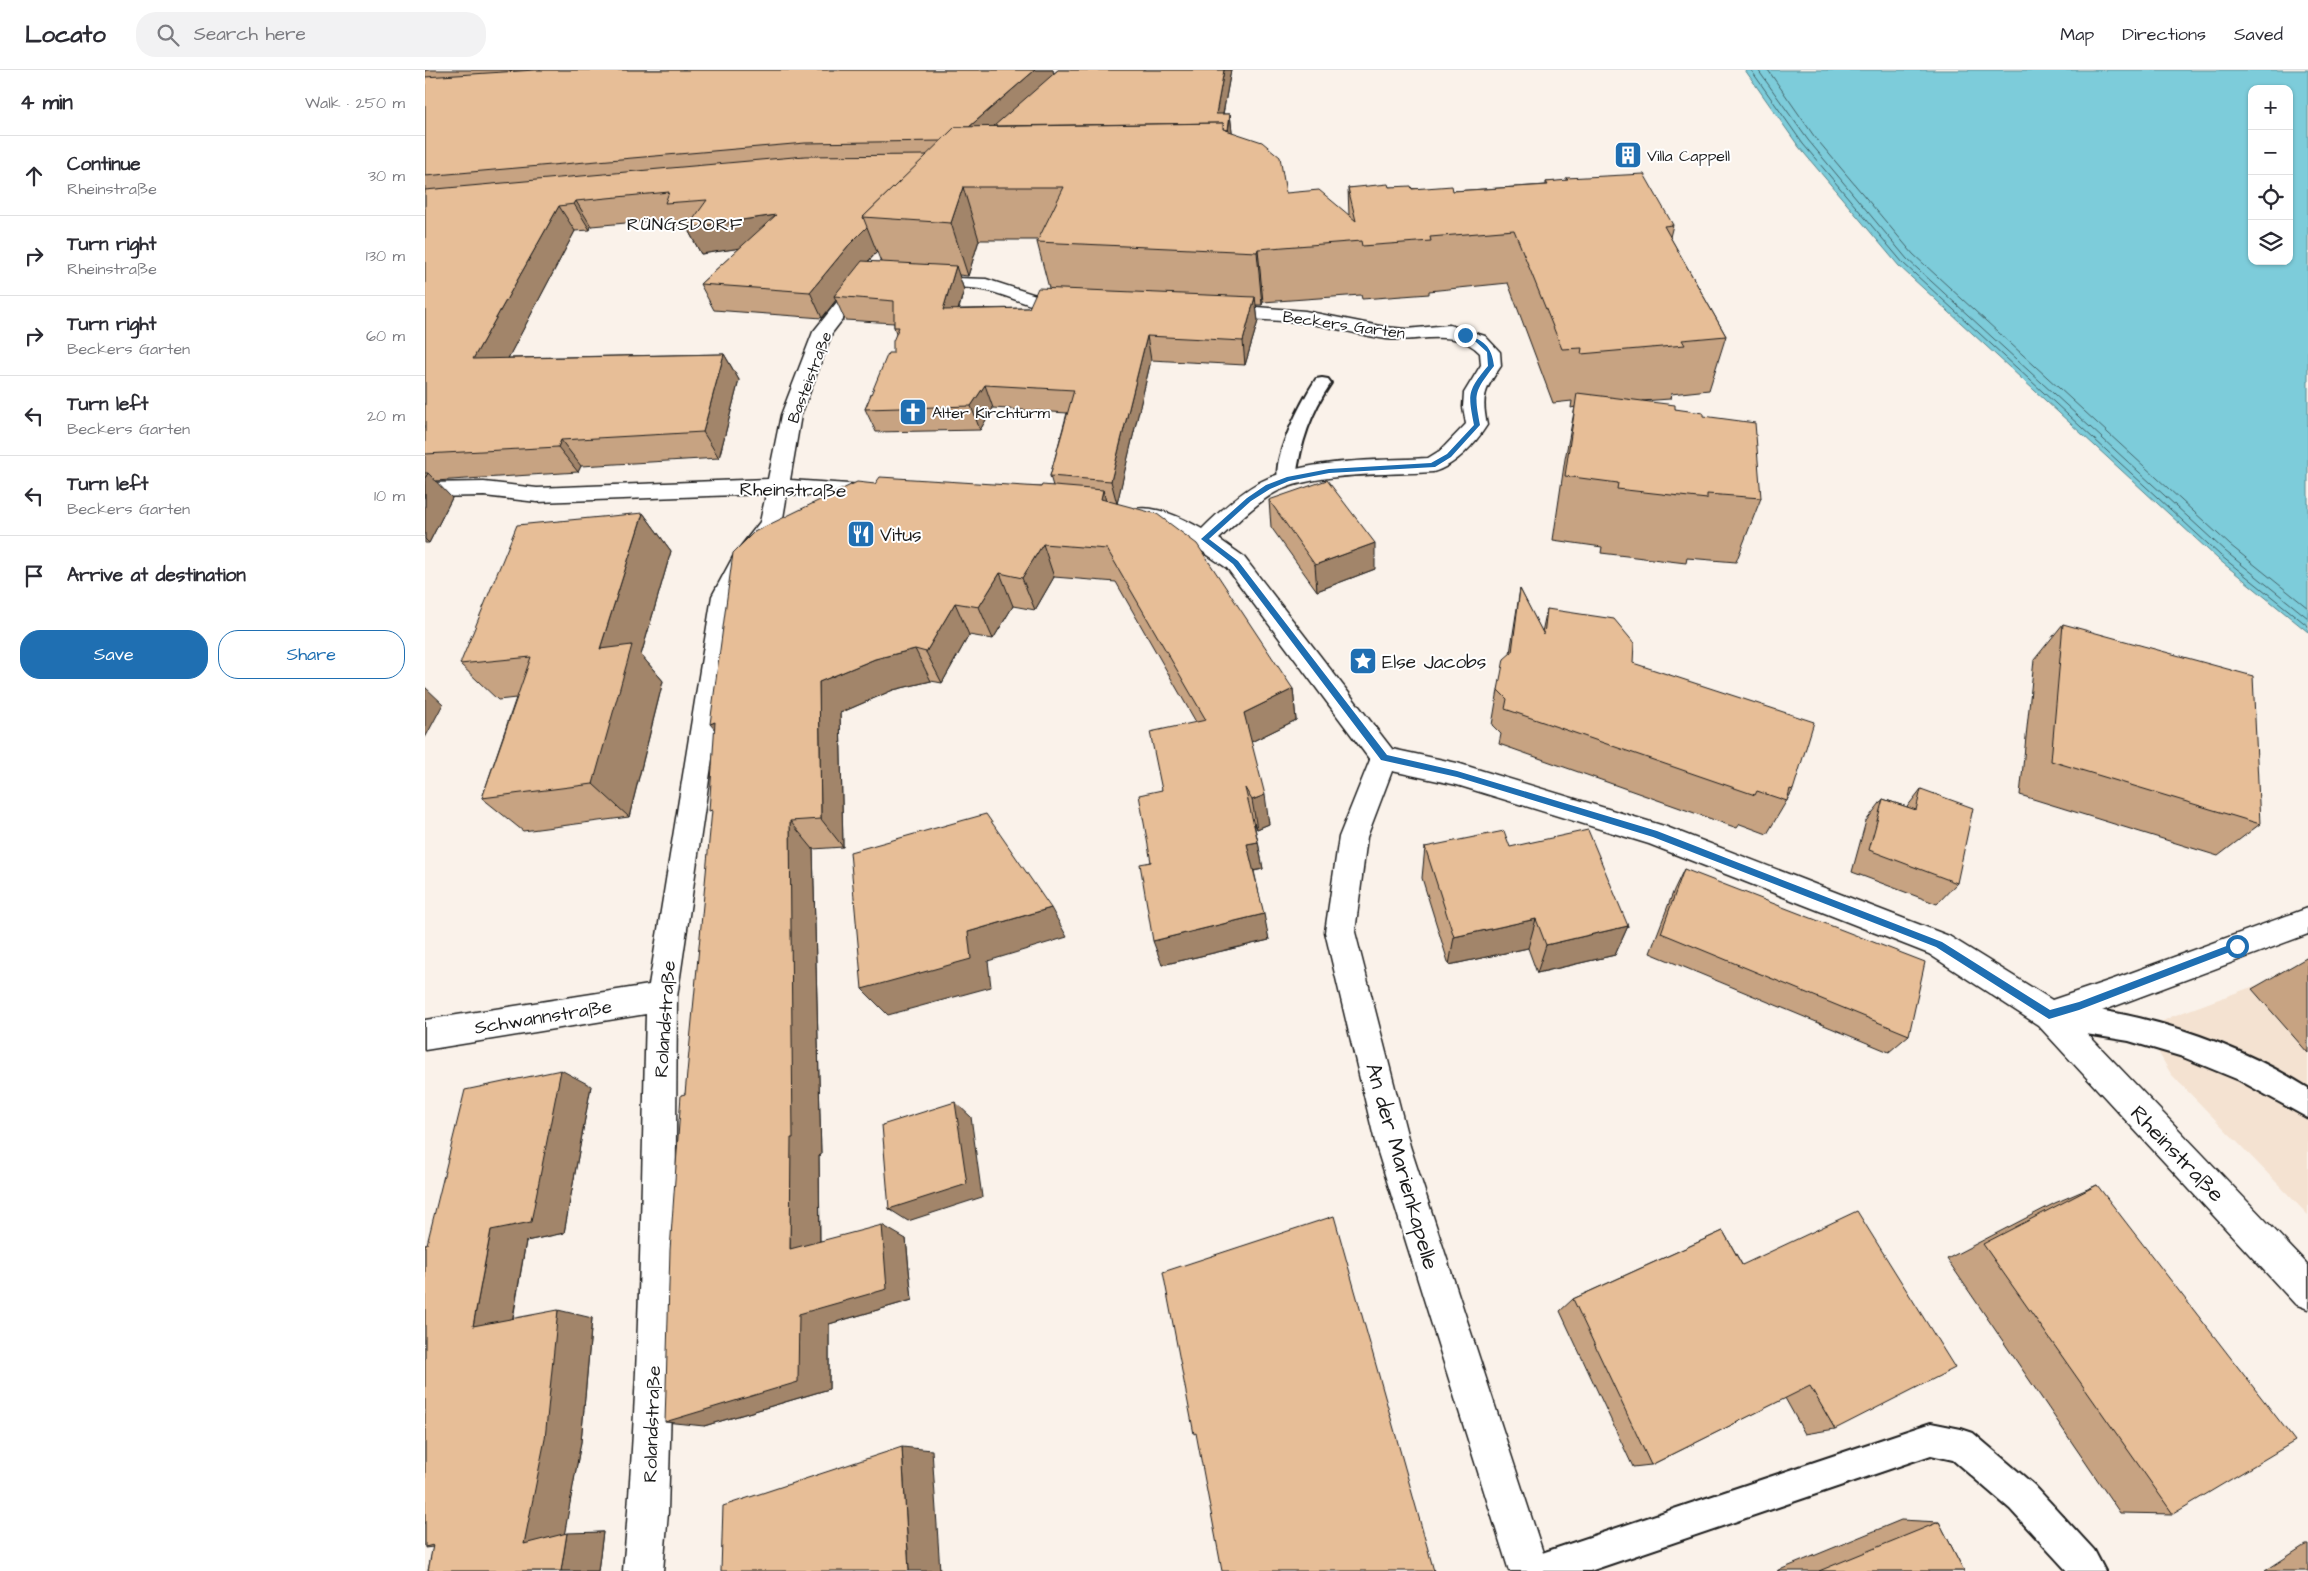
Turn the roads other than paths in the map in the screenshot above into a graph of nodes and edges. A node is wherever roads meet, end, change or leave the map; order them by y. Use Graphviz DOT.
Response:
graph roads {
  1 [pos="1088,305"];
  2 [pos="1202,308"];
  3 [pos="1322,383"];
  4 [pos="1287,479"];
  5 [pos="778,486"];
  6 [pos="425,490"];
  7 [pos="907,495"];
  8 [pos="1113,513"];
  9 [pos="1205,539"];
  10 [pos="1384,758"];
  11 [pos="2308,922"];
  12 [pos="661,997"];
  13 [pos="2049,1015"];
  14 [pos="425,1035"];
  15 [pos="2308,1104"];
  16 [pos="2308,1291"];
  17 [pos="643,1571"];
  18 [pos="1529,1571"];
  19 [pos="1539,1571"];
  20 [pos="2088,1571"];
  1 -- 5 [label="street, Basteistraße"];
  2 -- 4 [label="street, Beckers Garten"];
  3 -- 4 [label="lane"];
  4 -- 9 [label="street, Beckers Garten"];
  5 -- 6 [label="street, Rheinstraße"];
  5 -- 7 [label="street, Rheinstraße"];
  5 -- 12 [label="street, Rolandstraße"];
  8 -- 9 [label="street"];
  9 -- 10 [label="street"];
  10 -- 13 [label="street, Rheinstraße"];
  10 -- 18 [label="street, An der Marienkapelle"];
  11 -- 13 [label="street"];
  12 -- 14 [label="street, Schwannstraße"];
  12 -- 17 [label="street, Rolandstraße"];
  13 -- 15 [label="lane"];
  13 -- 16 [label="street, Rheinstraße"];
  19 -- 20 [label="lane"];
}
